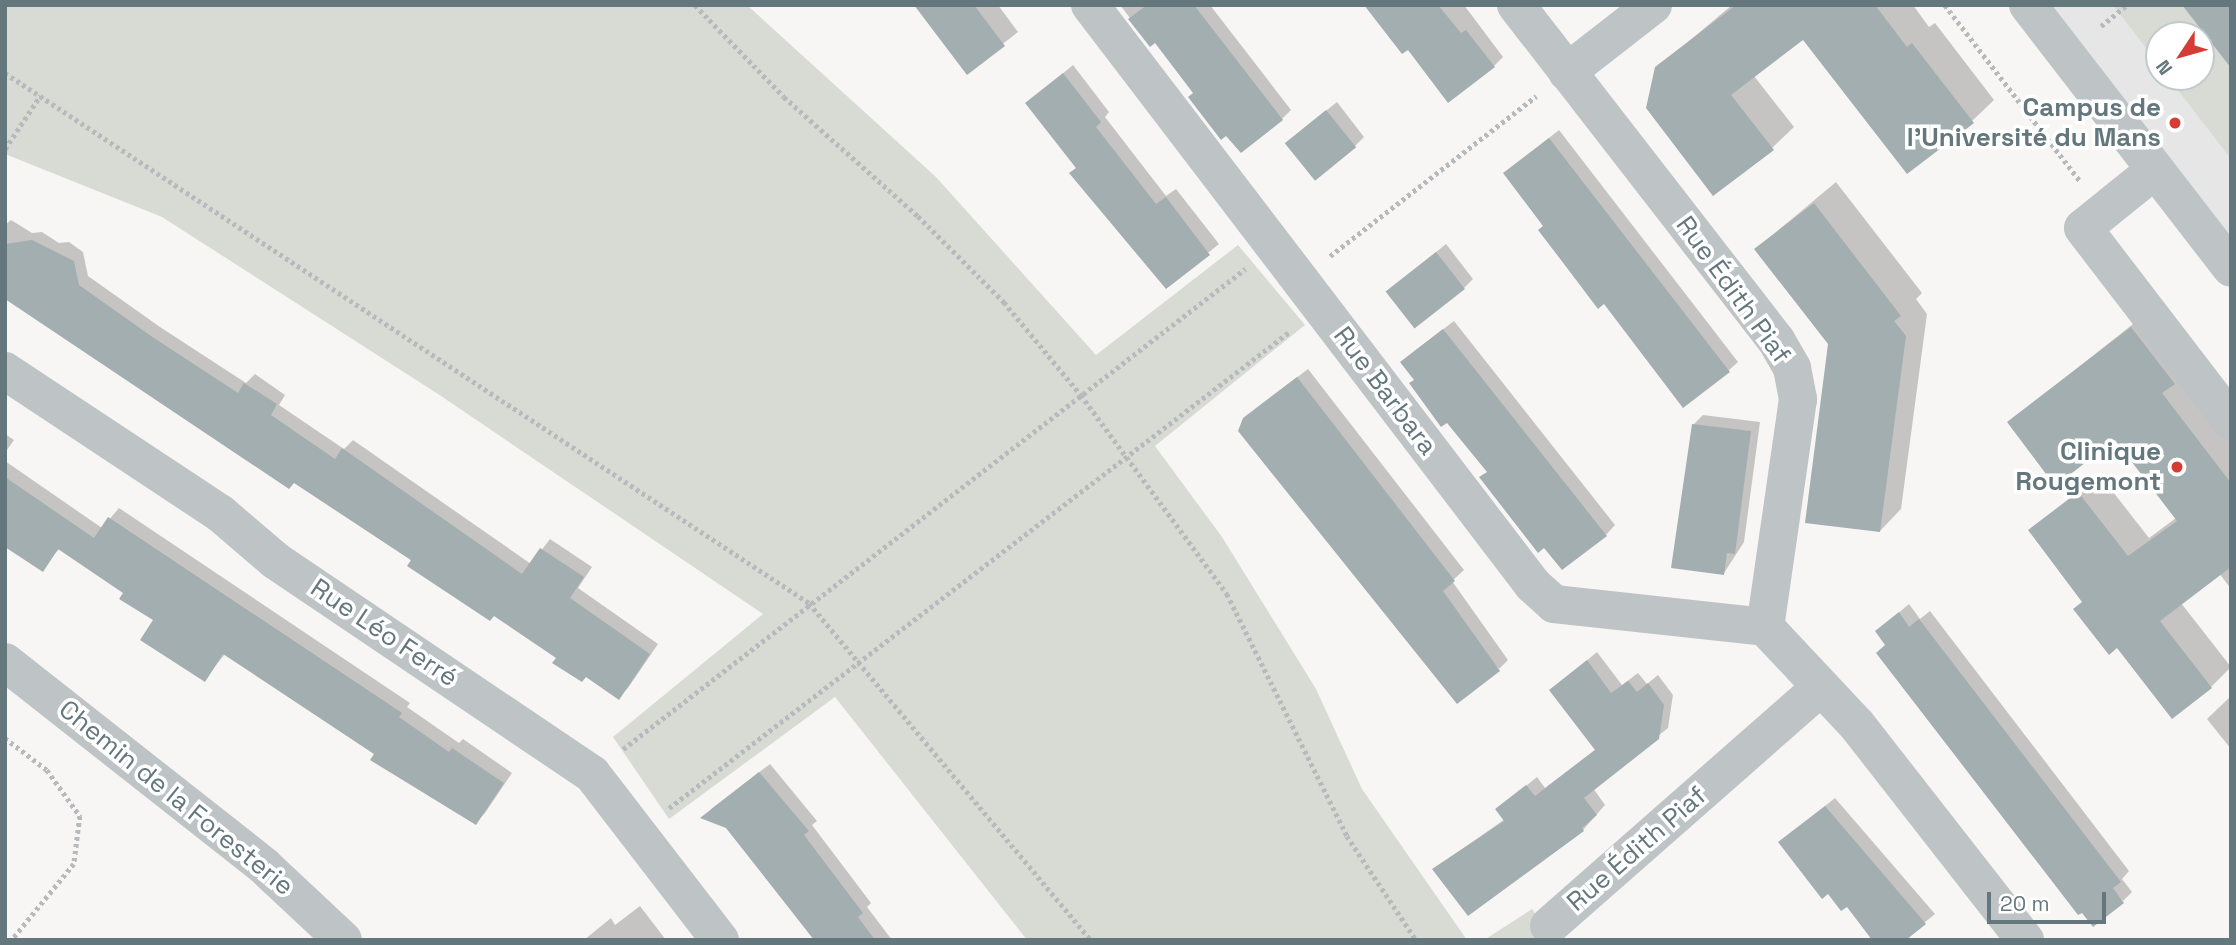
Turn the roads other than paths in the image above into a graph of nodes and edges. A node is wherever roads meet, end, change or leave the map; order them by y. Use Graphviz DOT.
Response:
graph roads {
  1 [pos="1090,5"];
  2 [pos="1516,5"];
  3 [pos="1653,5"];
  4 [pos="2028,5"];
  5 [pos="1567,72"];
  6 [pos="2155,170"];
  7 [pos="2231,268"];
  8 [pos="5,372"];
  9 [pos="2231,421"];
  10 [pos="1765,626"];
  11 [pos="5,662"];
  12 [pos="1819,689"];
  13 [pos="1549,926"];
  14 [pos="344,940"];
  15 [pos="720,940"];
  16 [pos="2025,940"];
  1 -- 10 [label="street, Rue Barbara"];
  2 -- 5 [label="street, Rue Édith Piaf"];
  3 -- 5 [label="street"];
  4 -- 6 [label="street"];
  5 -- 10 [label="street, Rue Édith Piaf"];
  6 -- 7 [label="street"];
  6 -- 9 [label="street"];
  8 -- 15 [label="street, Rue Léo Ferré"];
  10 -- 12 [label="street"];
  11 -- 14 [label="street, Chemin de la Foresterie"];
  12 -- 13 [label="street, Rue Édith Piaf"];
  12 -- 16 [label="street"];
}
